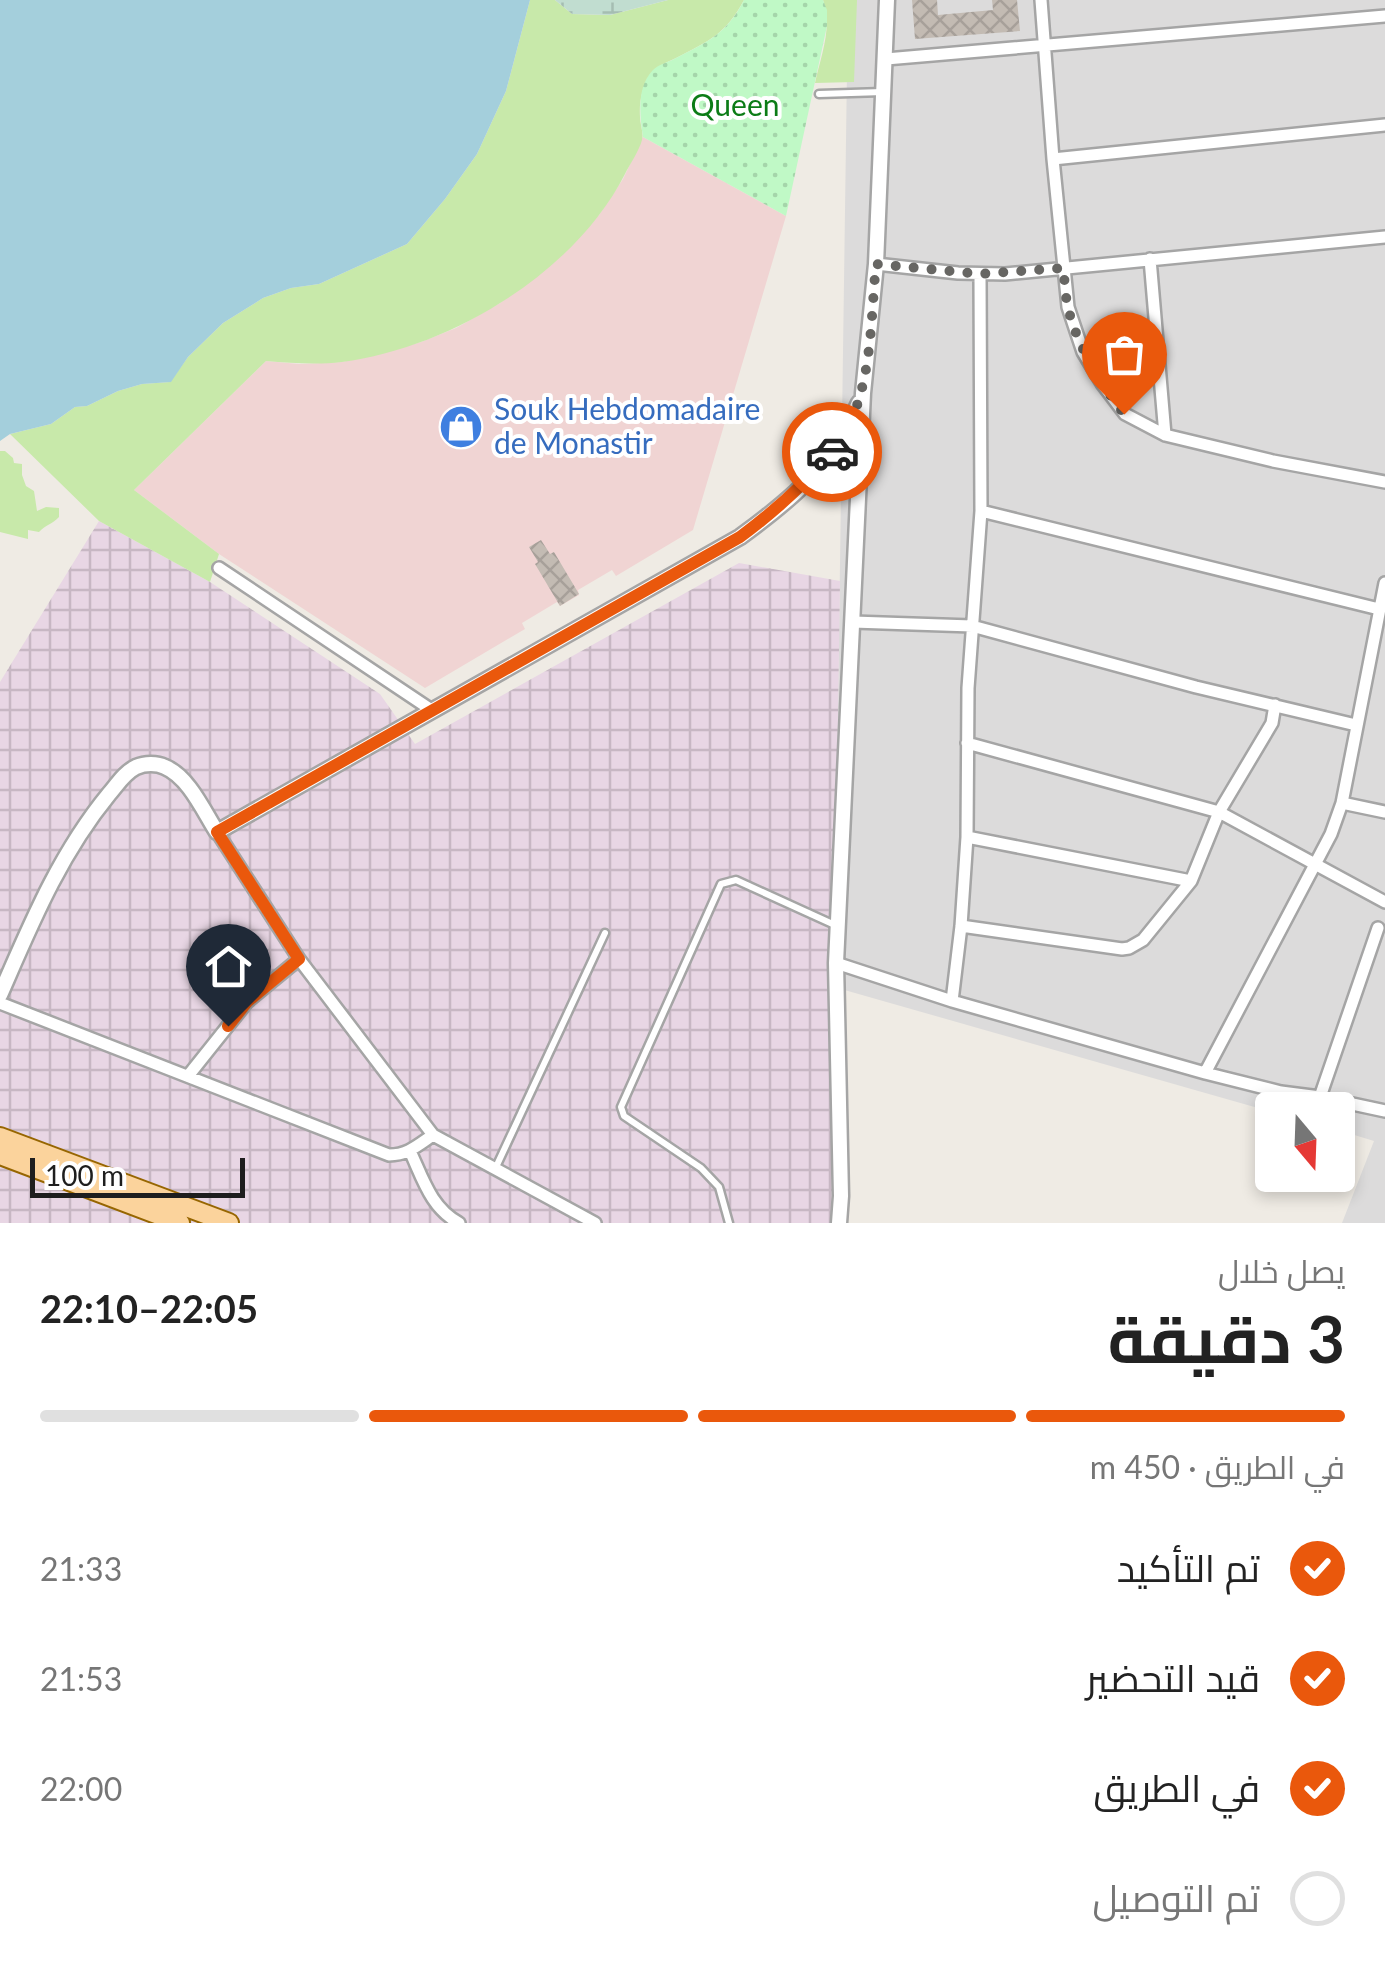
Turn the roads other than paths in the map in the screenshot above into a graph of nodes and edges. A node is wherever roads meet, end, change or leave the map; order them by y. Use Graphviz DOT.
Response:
graph roads {
  1 [pos="887,0"];
  2 [pos="1041,0"];
  3 [pos="1385,16"];
  4 [pos="1046,46"];
  5 [pos="886,60"];
  6 [pos="884,92"];
  7 [pos="819,94"];
  8 [pos="1385,125"];
  9 [pos="1053,159"];
  10 [pos="1385,237"];
  11 [pos="1150,259"];
  12 [pos="876,264"];
  13 [pos="1063,268"];
  14 [pos="980,274"];
  15 [pos="863,394"];
  16 [pos="1165,435"];
  17 [pos="1385,482"];
  18 [pos="981,511"];
  19 [pos="219,568"];
  20 [pos="1385,583"];
  21 [pos="1379,609"];
  22 [pos="853,622"];
  23 [pos="972,626"];
  24 [pos="1275,705"];
  25 [pos="434,711"];
  26 [pos="1356,724"];
  27 [pos="966,744"];
  28 [pos="1342,802"];
  29 [pos="1219,812"];
  30 [pos="1385,812"];
  31 [pos="217,832"];
  32 [pos="967,837"];
  33 [pos="1314,862"];
  34 [pos="1191,881"];
  35 [pos="1385,902"];
  36 [pos="838,926"];
  37 [pos="961,926"];
  38 [pos="1383,927"];
  39 [pos="605,933"];
  40 [pos="299,959"];
  41 [pos="836,963"];
  42 [pos="0,999"];
  43 [pos="952,1001"];
  44 [pos="1205,1073"];
  45 [pos="188,1076"];
  46 [pos="1281,1092"];
  47 [pos="1322,1092"];
  48 [pos="1355,1105"];
  49 [pos="1385,1111"];
  50 [pos="433,1135"];
  51 [pos="0,1138"];
  52 [pos="410,1151"];
  53 [pos="0,1155"];
  54 [pos="494,1170"];
  55 [pos="180,1223"];
  56 [pos="229,1223"];
  57 [pos="459,1223"];
  58 [pos="595,1223"];
  59 [pos="729,1223"];
  60 [pos="839,1223"];
  1 -- 5 [label="street"];
  2 -- 4 [label="street"];
  3 -- 4 [label="street"];
  4 -- 5 [label="street"];
  4 -- 9 [label="street"];
  5 -- 6 [label="street"];
  6 -- 7 [label="lane"];
  6 -- 12 [label="street"];
  8 -- 9 [label="street"];
  9 -- 13 [label="street"];
  10 -- 11 [label="street"];
  11 -- 13 [label="street"];
  11 -- 16 [label="street"];
  12 -- 14 [label="street"];
  12 -- 15 [label="street"];
  13 -- 14 [label="street"];
  13 -- 16 [label="street"];
  14 -- 18 [label="street"];
  15 -- 22 [label="street"];
  15 -- 25 [label="street"];
  16 -- 17 [label="street"];
  18 -- 21 [label="street"];
  18 -- 23 [label="street"];
  19 -- 25 [label="street"];
  20 -- 21 [label="street"];
  21 -- 26 [label="street"];
  22 -- 23 [label="street"];
  22 -- 36 [label="street"];
  23 -- 24 [label="street"];
  23 -- 27 [label="street"];
  24 -- 26 [label="street"];
  24 -- 29 [label="street"];
  25 -- 31 [label="street"];
  26 -- 28 [label="street"];
  27 -- 29 [label="street"];
  27 -- 32 [label="street"];
  28 -- 30 [label="street"];
  28 -- 33 [label="street"];
  29 -- 33 [label="street"];
  29 -- 34 [label="street"];
  31 -- 40 [label="street"];
  31 -- 42 [label="street"];
  32 -- 34 [label="street"];
  32 -- 37 [label="street"];
  33 -- 35 [label="street"];
  33 -- 44 [label="street"];
  34 -- 37 [label="street"];
  36 -- 41 [label="street"];
  36 -- 59 [label="lane"];
  37 -- 43 [label="street"];
  38 -- 47 [label="street"];
  39 -- 54 [label="lane"];
  40 -- 45 [label="street"];
  40 -- 50 [label="street"];
  41 -- 43 [label="street"];
  41 -- 60 [label="street"];
  42 -- 45 [label="street"];
  43 -- 44 [label="street"];
  44 -- 46 [label="street"];
  45 -- 52 [label="street"];
  48 -- 49 [label="street"];
  50 -- 52 [label="street"];
  50 -- 54 [label="street"];
  51 -- 56 [label="main road"];
  52 -- 57 [label="street"];
  53 -- 55 [label="main road"];
  54 -- 58 [label="street"];
}
